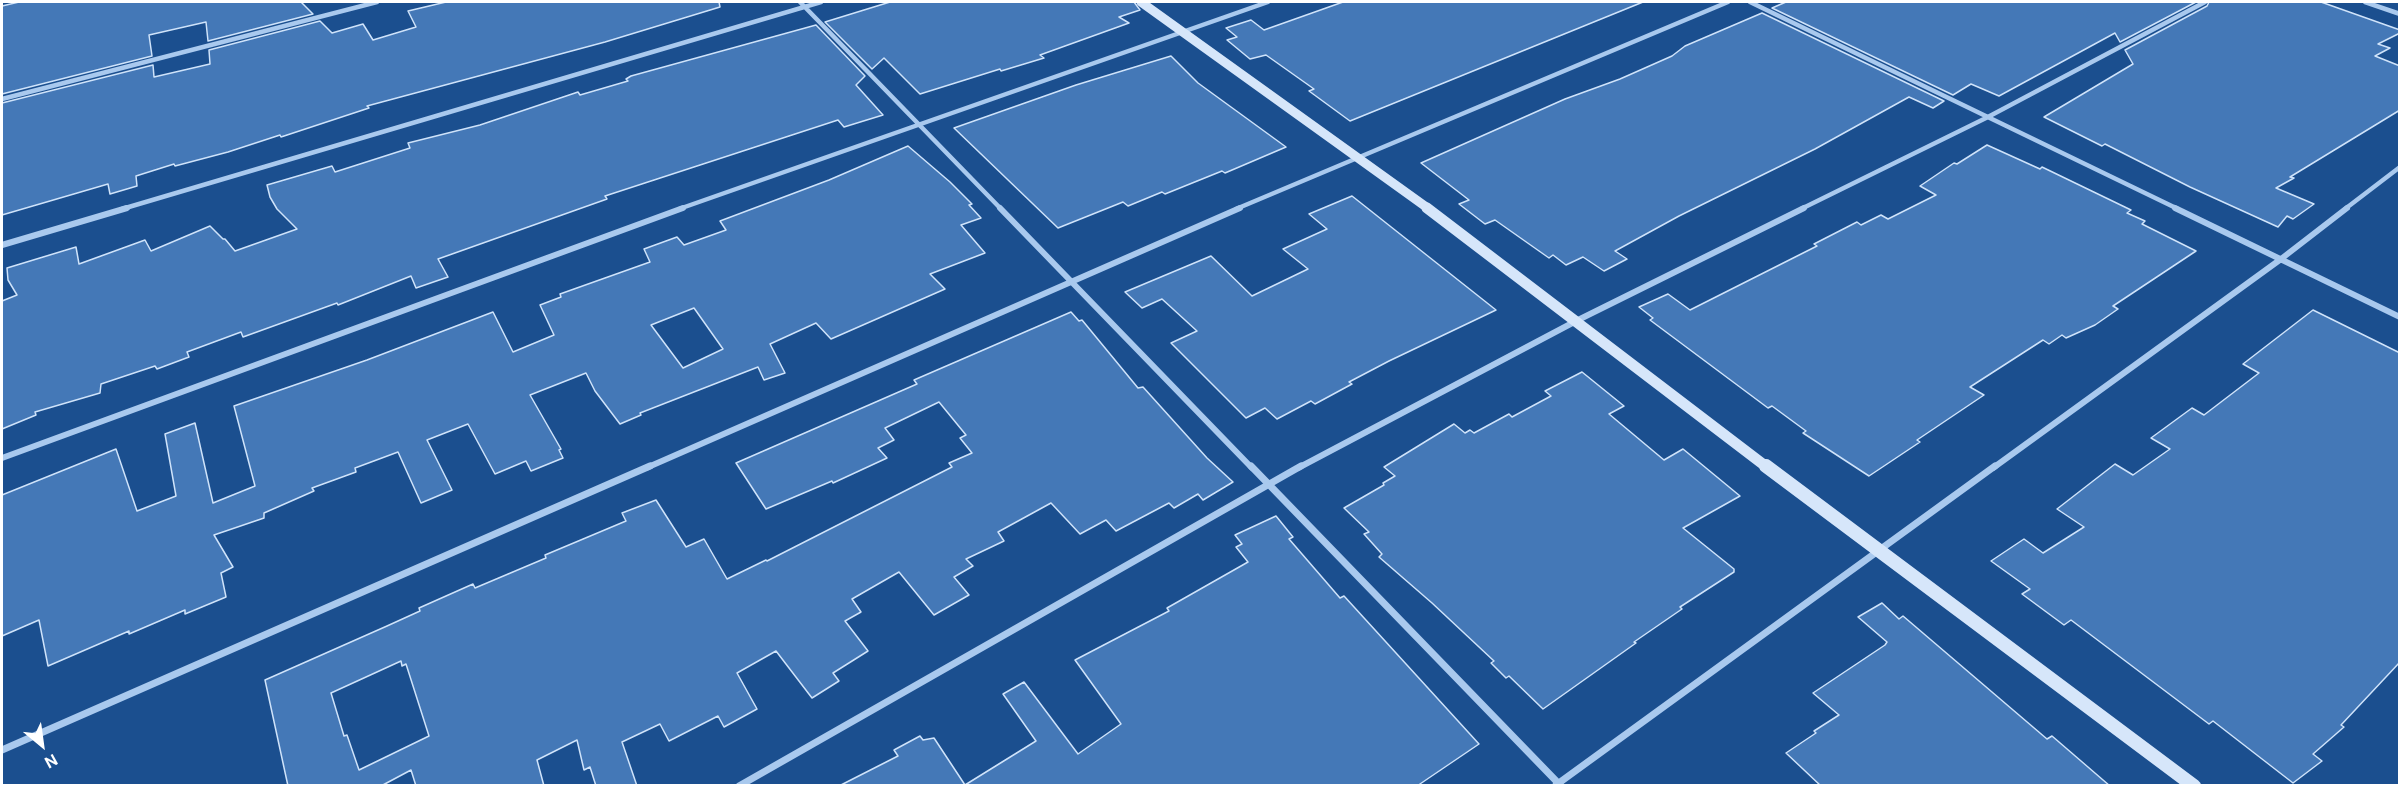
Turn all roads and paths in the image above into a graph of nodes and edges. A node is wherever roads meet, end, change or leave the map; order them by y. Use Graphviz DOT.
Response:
graph roads {
  1 [pos="377,2"];
  2 [pos="821,2"];
  3 [pos="1141,2"];
  4 [pos="1268,2"];
  5 [pos="1728,2"];
  6 [pos="1750,2"];
  7 [pos="2205,2"];
  8 [pos="2365,2"];
  9 [pos="802,4"];
  10 [pos="2400,14"];
  11 [pos="1182,31"];
  12 [pos="2,99"];
  13 [pos="1986,118"];
  14 [pos="916,123"];
  15 [pos="1356,157"];
  16 [pos="2400,166"];
  17 [pos="2,245"];
  18 [pos="2282,259"];
  19 [pos="1071,281"];
  20 [pos="2400,317"];
  21 [pos="1578,320"];
  22 [pos="2,458"];
  23 [pos="1268,483"];
  24 [pos="1877,551"];
  25 [pos="2,750"];
  26 [pos="1558,785"];
  27 [pos="739,786"];
  28 [pos="2194,786"];
  1 -- 12 [label="street"];
  2 -- 9 [label="street"];
  3 -- 11 [label="main road"];
  4 -- 11 [label="street"];
  5 -- 15 [label="street"];
  6 -- 13 [label="street"];
  7 -- 13 [label="street"];
  8 -- 10 [label="street"];
  9 -- 14 [label="street"];
  9 -- 17 [label="street"];
  11 -- 14 [label="street"];
  11 -- 15 [label="main road"];
  13 -- 18 [label="street"];
  13 -- 21 [label="street"];
  14 -- 19 [label="street"];
  14 -- 22 [label="street"];
  15 -- 19 [label="street"];
  15 -- 21 [label="main road"];
  16 -- 18 [label="street"];
  18 -- 20 [label="street"];
  18 -- 24 [label="street"];
  19 -- 23 [label="street"];
  19 -- 25 [label="street"];
  21 -- 23 [label="street"];
  21 -- 24 [label="main road"];
  23 -- 26 [label="street"];
  23 -- 27 [label="street"];
  24 -- 26 [label="street"];
  24 -- 28 [label="main road"];
}
